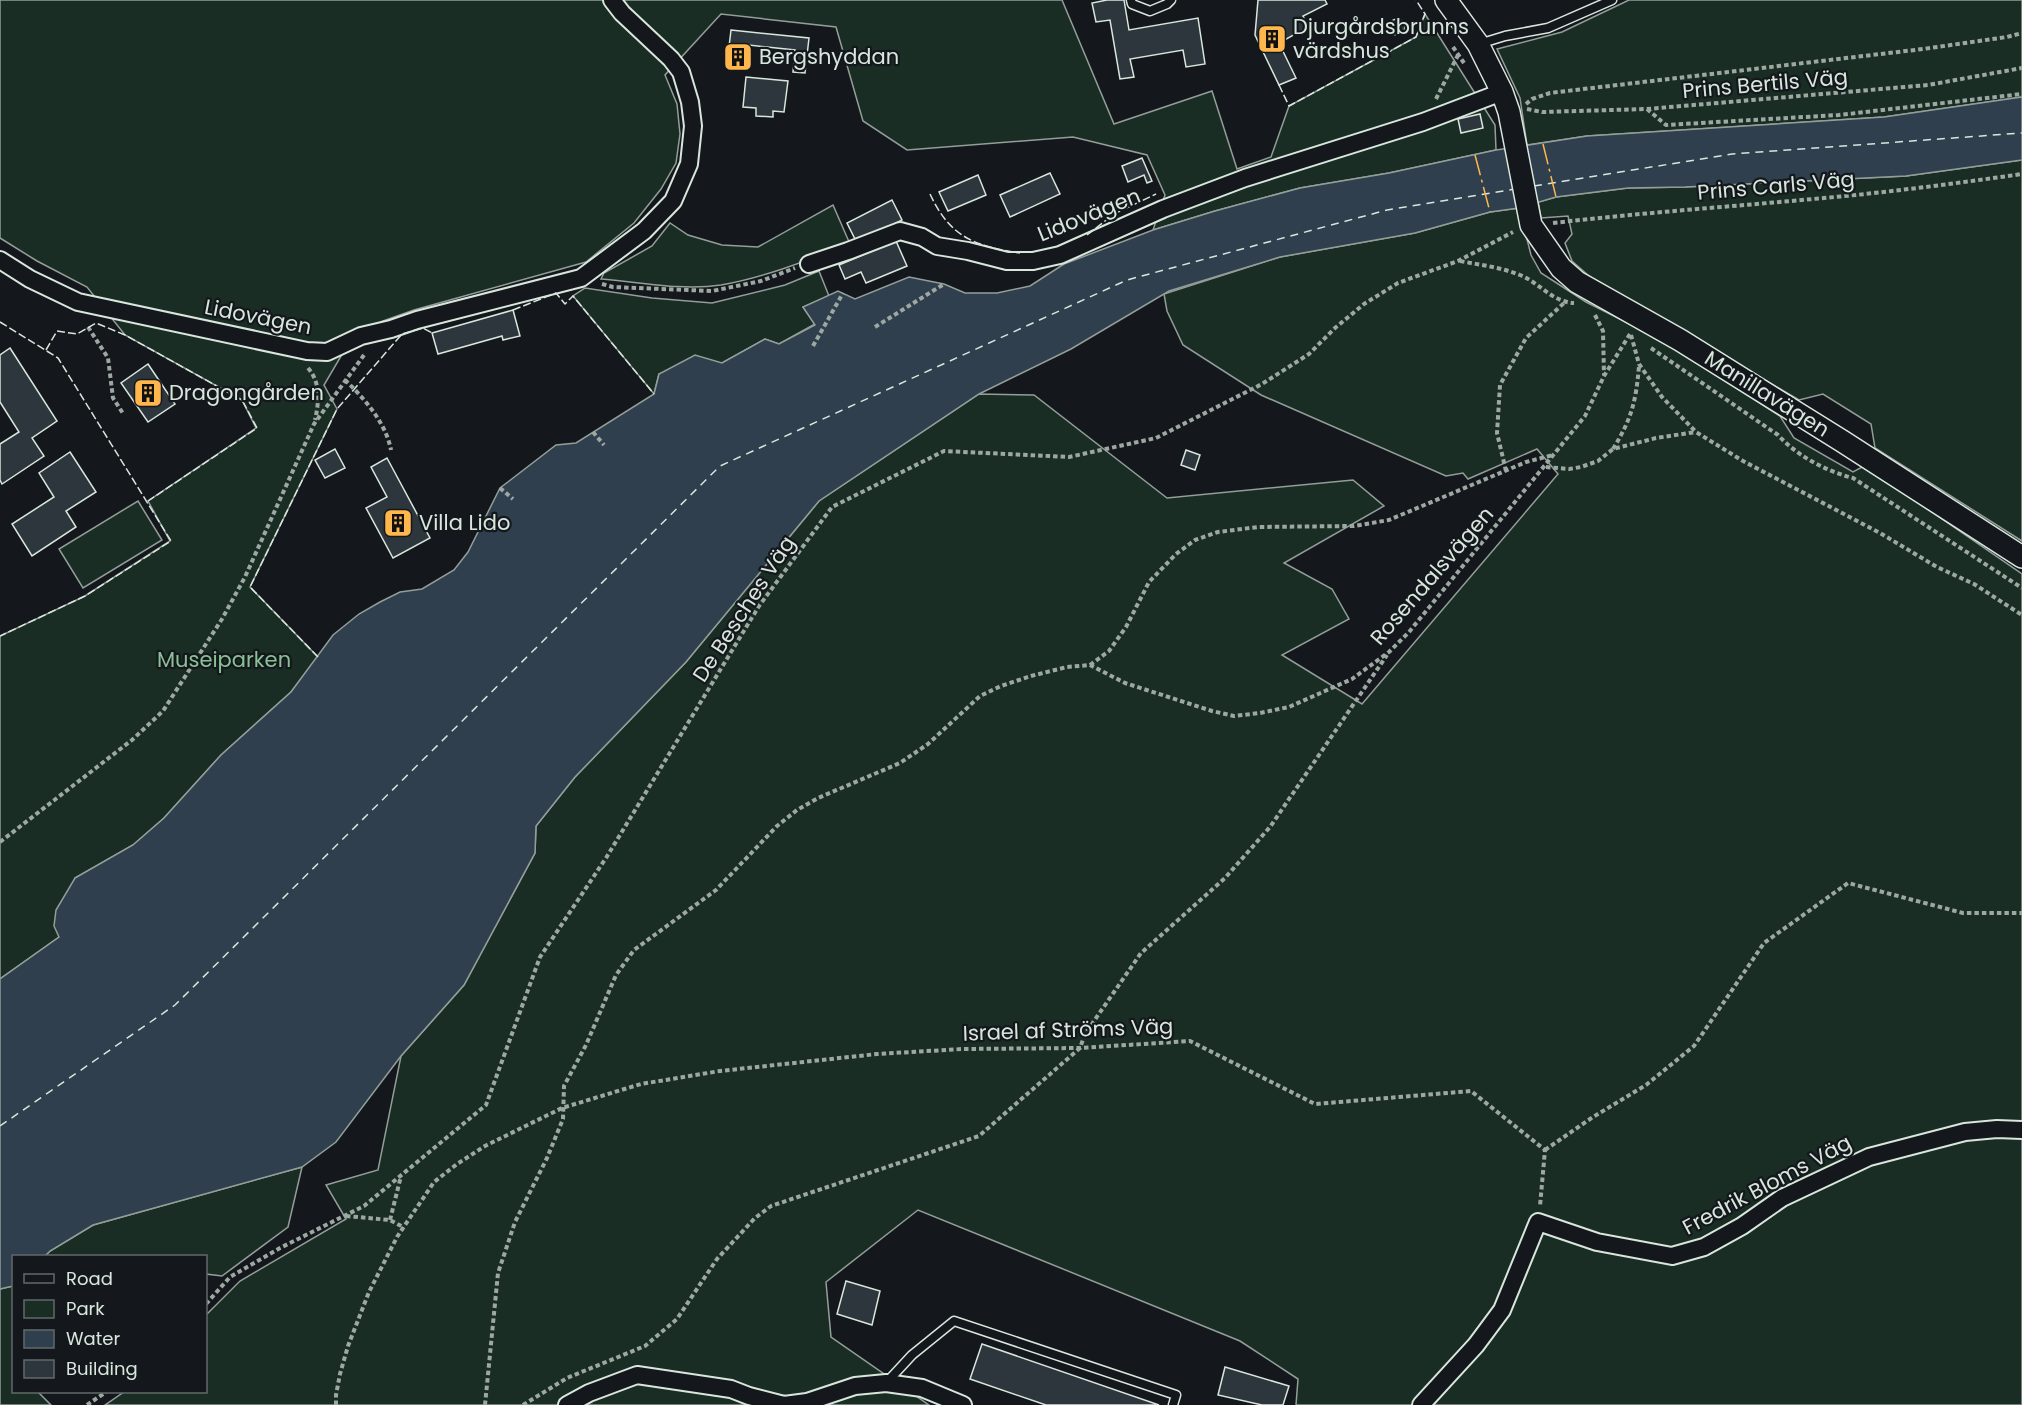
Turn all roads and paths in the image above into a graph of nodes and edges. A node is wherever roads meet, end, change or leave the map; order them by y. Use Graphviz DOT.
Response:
graph roads {
  1 [pos="612,0"];
  2 [pos="1131,0"];
  3 [pos="1171,0"];
  4 [pos="1446,0"];
  5 [pos="1612,0"];
  6 [pos="2022,33"];
  7 [pos="1478,44"];
  8 [pos="1458,54"];
  9 [pos="2022,68"];
  10 [pos="1502,92"];
  11 [pos="2022,94"];
  12 [pos="1647,109"];
  13 [pos="1515,113"];
  14 [pos="1423,122"];
  15 [pos="2022,174"];
  16 [pos="1530,221"];
  17 [pos="0,260"];
  18 [pos="1458,261"];
  19 [pos="808,264"];
  20 [pos="581,278"];
  21 [pos="944,284"];
  22 [pos="843,293"];
  23 [pos="1590,298"];
  24 [pos="1564,303"];
  25 [pos="1624,309"];
  26 [pos="88,327"];
  27 [pos="874,327"];
  28 [pos="1630,334"];
  29 [pos="1640,341"];
  30 [pos="813,346"];
  31 [pos="1650,348"];
  32 [pos="368,351"];
  33 [pos="1639,364"];
  34 [pos="306,365"];
  35 [pos="1604,376"];
  36 [pos="345,380"];
  37 [pos="124,415"];
  38 [pos="314,424"];
  39 [pos="593,432"];
  40 [pos="1696,432"];
  41 [pos="604,445"];
  42 [pos="1613,449"];
  43 [pos="391,450"];
  44 [pos="1553,455"];
  45 [pos="1545,467"];
  46 [pos="1506,471"];
  47 [pos="500,488"];
  48 [pos="513,499"];
  49 [pos="2022,557"];
  50 [pos="2022,588"];
  51 [pos="2022,615"];
  52 [pos="1389,652"];
  53 [pos="1090,666"];
  54 [pos="0,842"];
  55 [pos="2022,913"];
  56 [pos="1080,1048"];
  57 [pos="562,1108"];
  58 [pos="2022,1130"];
  59 [pos="1545,1150"];
  60 [pos="401,1176"];
  61 [pos="346,1216"];
  62 [pos="390,1220"];
  63 [pos="1538,1222"];
  64 [pos="403,1227"];
  65 [pos="207,1303"];
  66 [pos="886,1383"];
  67 [pos="105,1393"];
  68 [pos="87,1405"];
  69 [pos="336,1405"];
  70 [pos="485,1405"];
  71 [pos="523,1405"];
  72 [pos="567,1405"];
  73 [pos="963,1405"];
  74 [pos="1173,1405"];
  75 [pos="1421,1405"];
  1 -- 20 [label="street, Lidovägen"];
  2 -- 3 [label="lane"];
  4 -- 7 [label="street"];
  5 -- 7 [label="lane"];
  6 -- 13 [label="path"];
  7 -- 10 [label="street"];
  8 -- 14 [label="path"];
  9 -- 12 [label="path, Prins Bertils Väg"];
  10 -- 13 [label="street"];
  10 -- 14 [label="street, Lidovägen"];
  11 -- 12 [label="path"];
  12 -- 13 [label="path, Prins Bertils Väg"];
  13 -- 16 [label="street"];
  14 -- 19 [label="street, Lidovägen"];
  15 -- 16 [label="path, Prins Carls Väg"];
  16 -- 18 [label="path, De Besches Väg"];
  16 -- 23 [label="street, Manillavägen"];
  17 -- 20 [label="street, Lidovägen"];
  18 -- 24 [label="path"];
  18 -- 60 [label="path, De Besches Väg"];
  19 -- 20 [label="path"];
  21 -- 27 [label="path"];
  22 -- 30 [label="path"];
  23 -- 24 [label="path"];
  23 -- 25 [label="street, Manillavägen"];
  23 -- 35 [label="path"];
  24 -- 46 [label="path"];
  25 -- 28 [label="path"];
  25 -- 49 [label="street, Manillavägen"];
  26 -- 37 [label="path"];
  28 -- 29 [label="path"];
  28 -- 33 [label="path"];
  28 -- 35 [label="path, Rosendalsvägen"];
  31 -- 50 [label="path"];
  32 -- 36 [label="path"];
  33 -- 40 [label="path"];
  33 -- 42 [label="path"];
  34 -- 38 [label="path"];
  35 -- 44 [label="path, Rosendalsvägen"];
  36 -- 38 [label="path"];
  36 -- 43 [label="path"];
  38 -- 54 [label="path"];
  39 -- 41 [label="path"];
  40 -- 42 [label="path"];
  40 -- 51 [label="path"];
  42 -- 45 [label="path"];
  44 -- 45 [label="path, Rosendalsvägen"];
  44 -- 46 [label="path"];
  45 -- 52 [label="path, Rosendalsvägen"];
  46 -- 53 [label="path"];
  47 -- 48 [label="path"];
  52 -- 53 [label="path, Rosendalsvägen"];
  52 -- 56 [label="path"];
  53 -- 57 [label="path"];
  55 -- 59 [label="path"];
  56 -- 57 [label="path, Israel af Ströms Väg"];
  56 -- 59 [label="path, Israel af Ströms Väg"];
  56 -- 71 [label="path"];
  57 -- 64 [label="path"];
  57 -- 70 [label="path"];
  58 -- 63 [label="street, Fredrik Bloms Väg"];
  59 -- 63 [label="path"];
  60 -- 61 [label="path, De Besches Väg"];
  60 -- 62 [label="path"];
  61 -- 62 [label="path"];
  61 -- 65 [label="path, De Besches Väg"];
  62 -- 64 [label="path"];
  63 -- 75 [label="street"];
  64 -- 69 [label="path"];
  66 -- 72 [label="street"];
  66 -- 73 [label="street"];
  66 -- 74 [label="lane"];
  67 -- 68 [label="path"];
}
